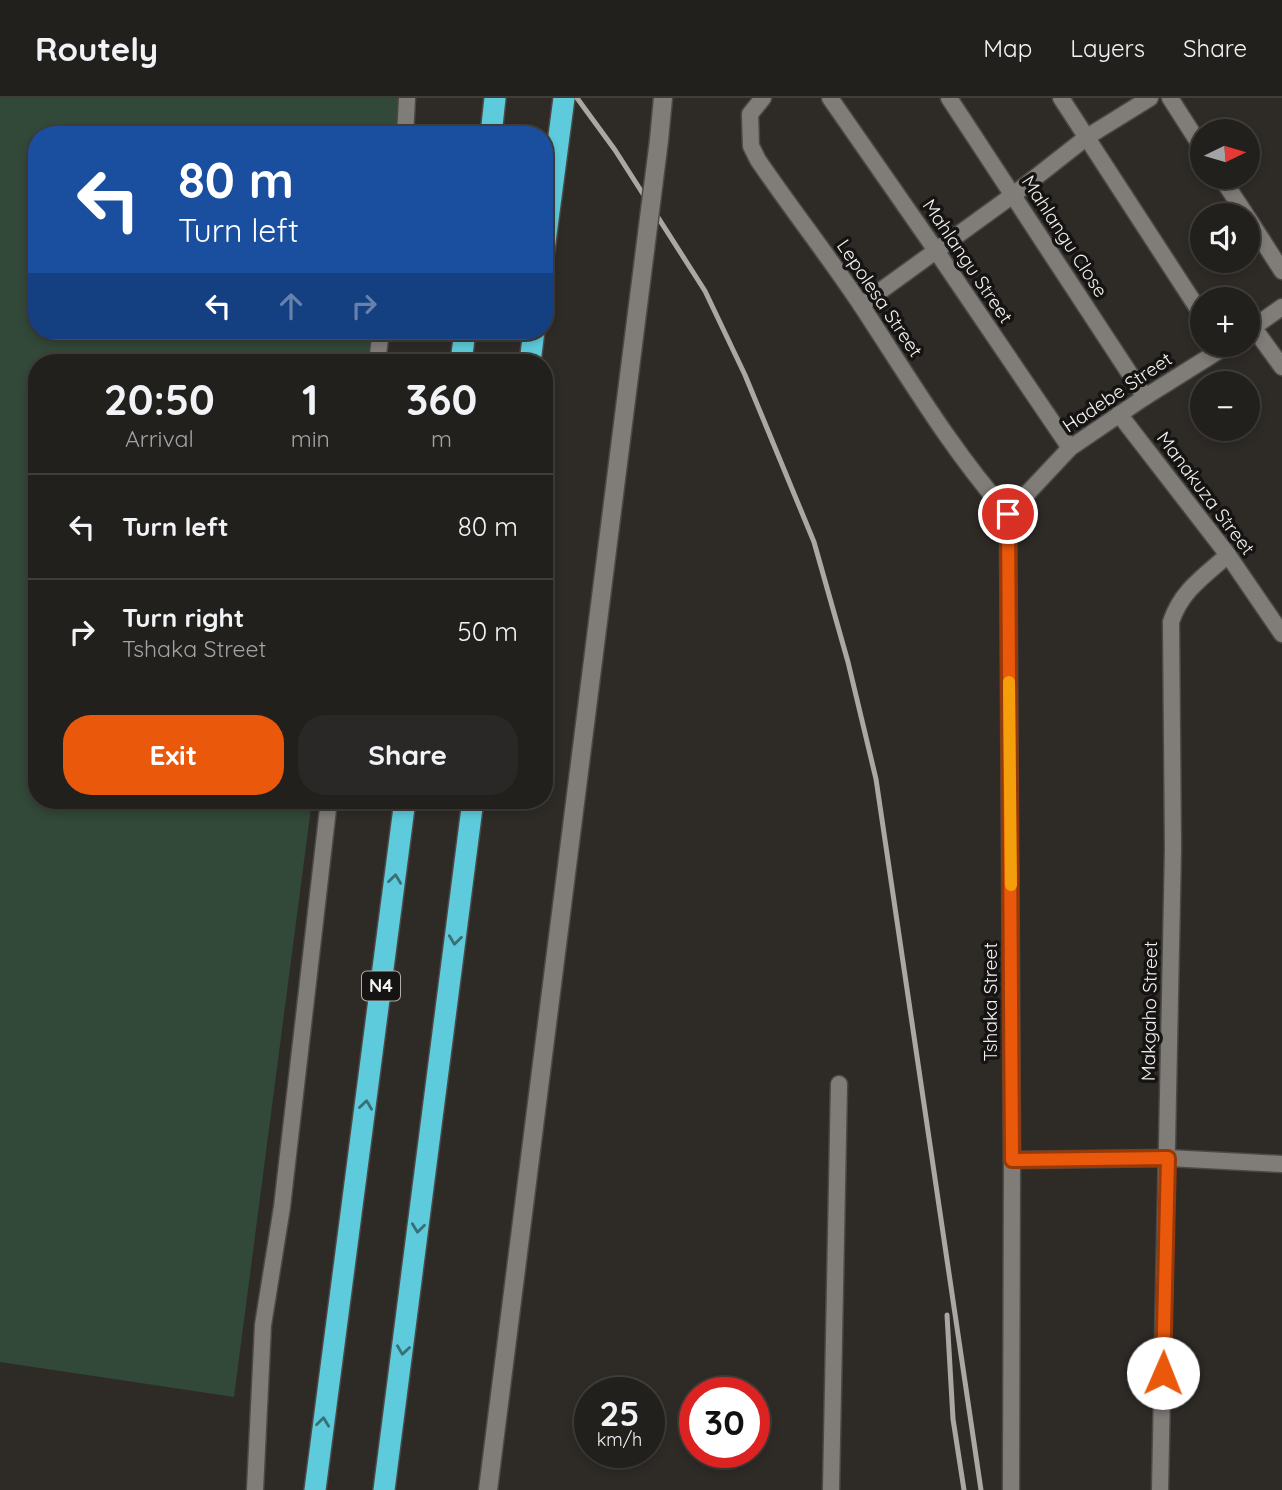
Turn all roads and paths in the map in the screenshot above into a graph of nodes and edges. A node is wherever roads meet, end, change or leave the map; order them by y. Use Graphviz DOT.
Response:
graph roads {
  1 [pos="407,98"];
  2 [pos="495,98"];
  3 [pos="564,98"];
  4 [pos="663,98"];
  5 [pos="763,98"];
  6 [pos="830,98"];
  7 [pos="949,98"];
  8 [pos="1061,98"];
  9 [pos="1150,98"];
  10 [pos="1170,98"];
  11 [pos="405,126"];
  12 [pos="492,126"];
  13 [pos="1190,129"];
  14 [pos="1087,137"];
  15 [pos="553,180"];
  16 [pos="1013,195"];
  17 [pos="1260,237"];
  18 [pos="936,249"];
  19 [pos="1282,271"];
  20 [pos="1190,296"];
  21 [pos="861,304"];
  22 [pos="1282,307"];
  23 [pos="1260,322"];
  24 [pos="1260,341"];
  25 [pos="1207,357"];
  26 [pos="1282,367"];
  27 [pos="1145,397"];
  28 [pos="1119,414"];
  29 [pos="1070,449"];
  30 [pos="1008,514"];
  31 [pos="1227,555"];
  32 [pos="1282,634"];
  33 [pos="329,809"];
  34 [pos="404,809"];
  35 [pos="472,809"];
  36 [pos="839,1084"];
  37 [pos="1168,1158"];
  38 [pos="1012,1160"];
  39 [pos="1282,1164"];
  40 [pos="255,1490"];
  41 [pos="315,1490"];
  42 [pos="384,1490"];
  43 [pos="488,1490"];
  44 [pos="831,1490"];
  45 [pos="1012,1490"];
  46 [pos="1160,1490"];
  1 -- 11 [label="street"];
  2 -- 12 [label="highway"];
  3 -- 15 [label="highway"];
  4 -- 43 [label="main road, bridge"];
  5 -- 21 [label="street, Lepolesa Street"];
  6 -- 18 [label="street, Mahlangu Street"];
  7 -- 16 [label="street, Mahlangu Close"];
  8 -- 14 [label="street"];
  9 -- 14 [label="street"];
  10 -- 13 [label="street"];
  14 -- 16 [label="street"];
  14 -- 20 [label="street"];
  16 -- 18 [label="street"];
  16 -- 27 [label="street, Mahlangu Close"];
  17 -- 19 [label="street"];
  18 -- 21 [label="street"];
  18 -- 29 [label="street, Mahlangu Street"];
  21 -- 30 [label="street, Lepolesa Street"];
  22 -- 23 [label="street"];
  24 -- 26 [label="street"];
  25 -- 27 [label="street, Hadebe Street"];
  27 -- 28 [label="street, Hadebe Street"];
  28 -- 29 [label="street, Hadebe Street"];
  28 -- 31 [label="street, Manakuza Street"];
  29 -- 30 [label="street, Hadebe Street"];
  30 -- 38 [label="street, Tshaka Street"];
  31 -- 32 [label="street, Manakuza Street"];
  31 -- 37 [label="street, Makgaho Street"];
  33 -- 40 [label="street"];
  41 -- 34 [label="highway, N4, one-way"];
  35 -- 42 [label="highway, one-way"];
  36 -- 44 [label="street"];
  37 -- 38 [label="street"];
  37 -- 39 [label="street"];
  37 -- 46 [label="street, Makgaho Street"];
  38 -- 45 [label="street, Tshaka Street"];
}
